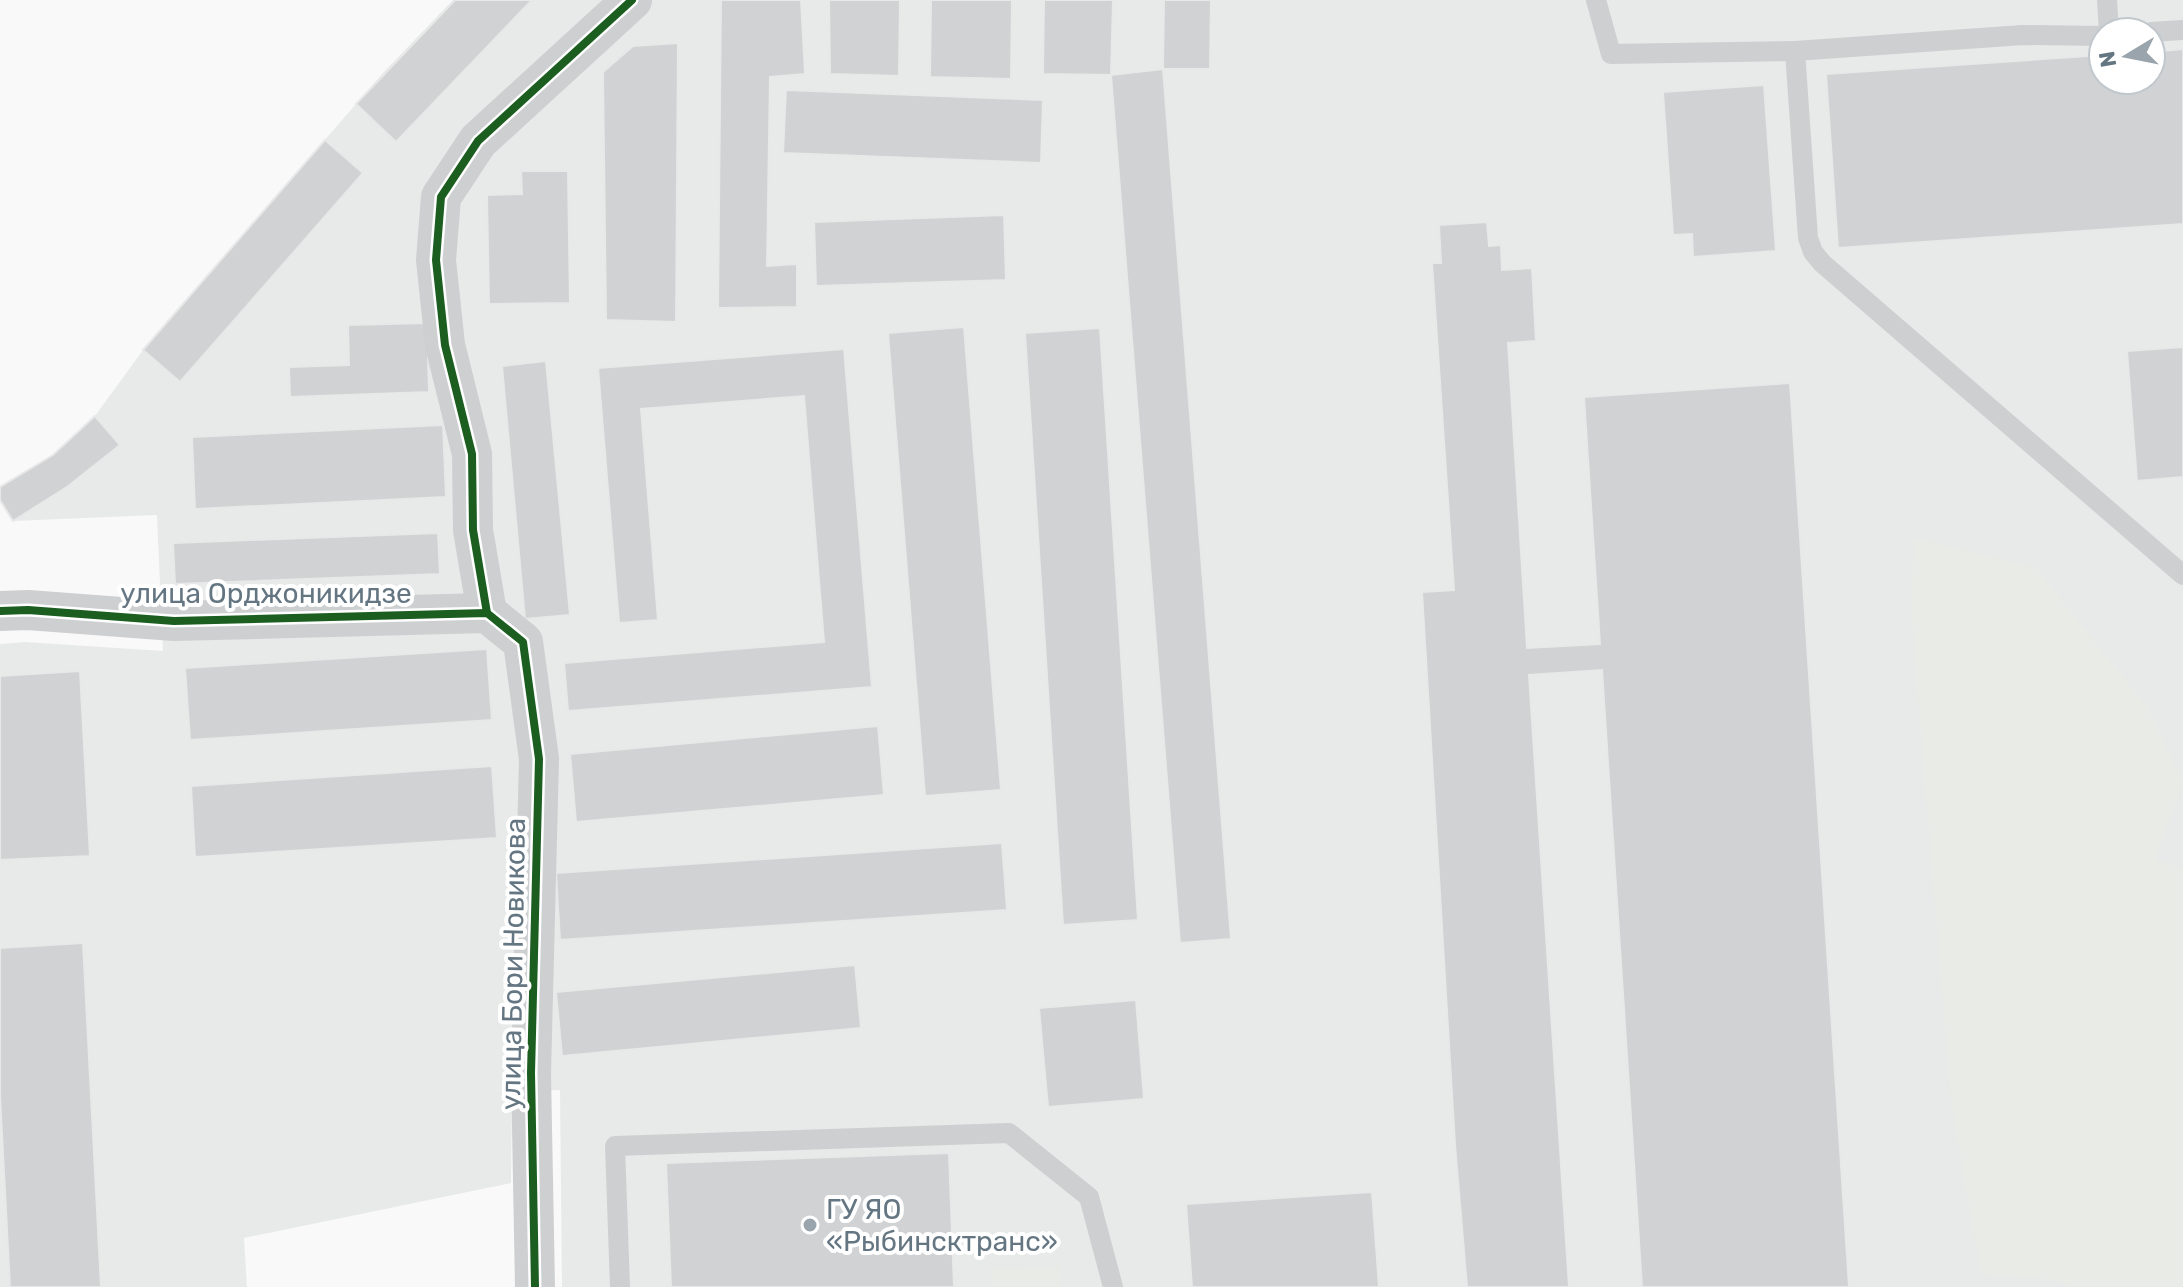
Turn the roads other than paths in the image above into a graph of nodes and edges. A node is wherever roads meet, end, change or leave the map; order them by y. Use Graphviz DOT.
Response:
graph roads {
  1 [pos="632,0"];
  2 [pos="1596,0"];
  3 [pos="2087,36"];
  4 [pos="1795,51"];
  5 [pos="2183,575"];
  6 [pos="0,611"];
  7 [pos="487,613"];
  8 [pos="535,1287"];
  9 [pos="620,1287"];
  10 [pos="1113,1287"];
  1 -- 7 [label="street"];
  2 -- 4 [label="lane"];
  3 -- 4 [label="lane"];
  4 -- 5 [label="lane"];
  6 -- 7 [label="street, улица Орджоникидзе"];
  7 -- 8 [label="street, улица Бори Новикова"];
  9 -- 10 [label="lane"];
}
